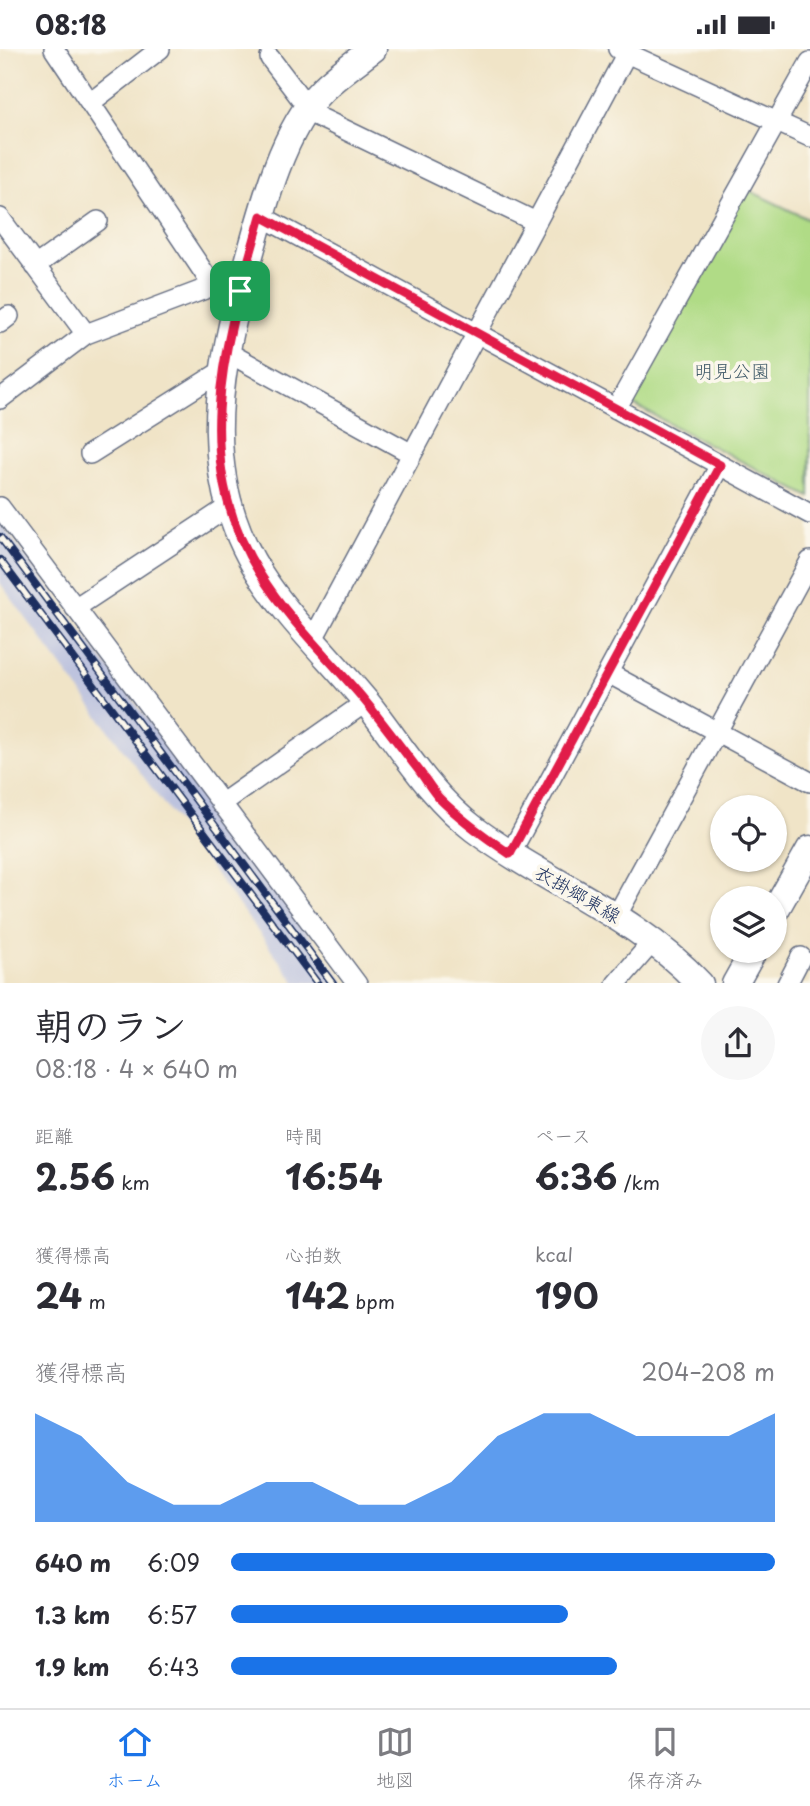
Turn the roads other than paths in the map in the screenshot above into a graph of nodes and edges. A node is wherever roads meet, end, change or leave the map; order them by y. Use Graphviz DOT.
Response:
graph roads {
  1 [pos="54,49"];
  2 [pos="160,49"];
  3 [pos="373,49"];
  4 [pos="625,50"];
  5 [pos="270,58"];
  6 [pos="810,62"];
  7 [pos="90,103"];
  8 [pos="307,109"];
  9 [pos="776,122"];
  10 [pos="810,138"];
  11 [pos="261,216"];
  12 [pos="0,218"];
  13 [pos="98,221"];
  14 [pos="536,222"];
  15 [pos="36,266"];
  16 [pos="213,286"];
  17 [pos="240,291"];
  18 [pos="477,333"];
  19 [pos="86,334"];
  20 [pos="225,361"];
  21 [pos="0,399"];
  22 [pos="616,408"];
  23 [pos="90,454"];
  24 [pos="412,454"];
  25 [pos="720,465"];
  26 [pos="0,507"];
  27 [pos="228,507"];
  28 [pos="810,514"];
  29 [pos="810,561"];
  30 [pos="75,608"];
  31 [pos="312,641"];
  32 [pos="608,673"];
  33 [pos="366,702"];
  34 [pos="717,731"];
  35 [pos="810,782"];
  36 [pos="221,804"];
  37 [pos="810,849"];
  38 [pos="510,854"];
  39 [pos="787,890"];
  40 [pos="617,915"];
  41 [pos="654,940"];
  42 [pos="801,957"];
  43 [pos="747,963"];
  44 [pos="357,983"];
  45 [pos="616,983"];
  46 [pos="700,983"];
  47 [pos="735,983"];
  48 [pos="787,983"];
  1 -- 7 [label="street"];
  2 -- 7 [label="street"];
  3 -- 8 [label="main road, 衣掛郷東線"];
  4 -- 9 [label="street"];
  4 -- 14 [label="street"];
  5 -- 8 [label="street"];
  6 -- 9 [label="street"];
  7 -- 16 [label="street"];
  8 -- 11 [label="main road, 衣掛郷東線"];
  8 -- 14 [label="street"];
  9 -- 10 [label="street"];
  9 -- 22 [label="street"];
  11 -- 17 [label="main road, 衣掛郷東線"];
  11 -- 18 [label="street"];
  12 -- 15 [label="street"];
  13 -- 15 [label="street"];
  14 -- 18 [label="street"];
  15 -- 19 [label="street"];
  16 -- 17 [label="street"];
  16 -- 19 [label="street"];
  17 -- 20 [label="main road, 衣掛郷東線"];
  18 -- 22 [label="street"];
  18 -- 24 [label="street"];
  19 -- 21 [label="street"];
  20 -- 23 [label="street"];
  20 -- 24 [label="street"];
  20 -- 27 [label="main road, 衣掛郷東線"];
  22 -- 25 [label="street"];
  24 -- 31 [label="street"];
  25 -- 28 [label="street"];
  25 -- 32 [label="street"];
  26 -- 30 [label="street"];
  27 -- 30 [label="street"];
  27 -- 31 [label="main road, 衣掛郷東線"];
  29 -- 34 [label="street"];
  30 -- 36 [label="street"];
  31 -- 33 [label="main road, 衣掛郷東線"];
  32 -- 34 [label="street"];
  32 -- 38 [label="street"];
  33 -- 36 [label="street"];
  33 -- 38 [label="main road, 衣掛郷東線"];
  34 -- 35 [label="street"];
  34 -- 40 [label="street"];
  36 -- 44 [label="street"];
  37 -- 39 [label="main road"];
  38 -- 40 [label="main road, 衣掛郷東線"];
  40 -- 41 [label="main road, 衣掛郷東線"];
  41 -- 45 [label="street"];
  41 -- 46 [label="main road, 衣掛郷東線"];
  42 -- 48 [label="street"];
  43 -- 47 [label="main road"];
}
